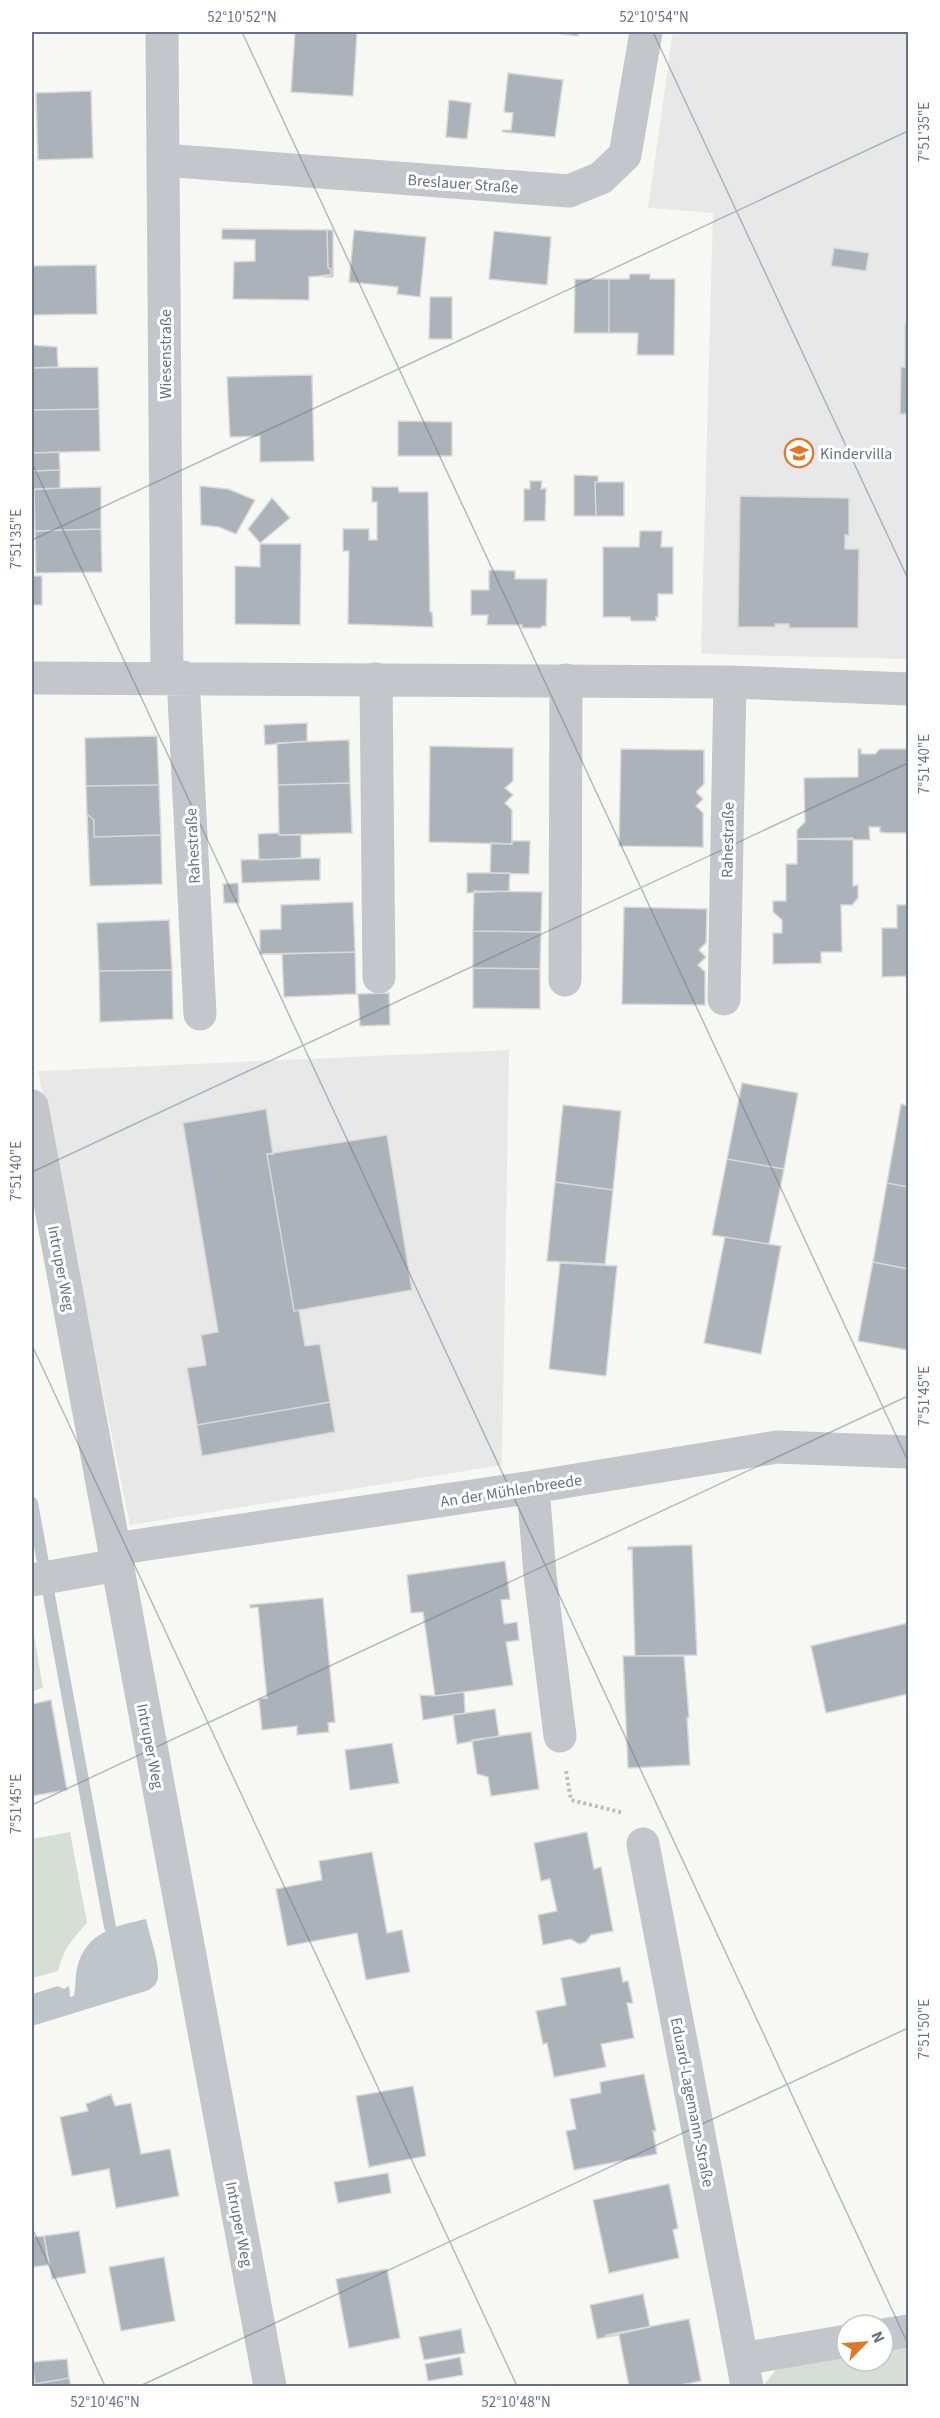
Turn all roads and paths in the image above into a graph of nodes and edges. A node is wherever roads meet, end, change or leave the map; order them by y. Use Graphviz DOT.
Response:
graph roads {
  1 [pos="162,32"];
  2 [pos="646,32"];
  3 [pos="163,160"];
  4 [pos="175,677"];
  5 [pos="32,678"];
  6 [pos="376,679"];
  7 [pos="566,680"];
  8 [pos="730,682"];
  9 [pos="909,689"];
  10 [pos="379,977"];
  11 [pos="565,980"];
  12 [pos="724,999"];
  13 [pos="200,1014"];
  14 [pos="32,1106"];
  15 [pos="909,1452"];
  16 [pos="533,1487"];
  17 [pos="116,1557"];
  18 [pos="32,1580"];
  19 [pos="560,1736"];
  20 [pos="643,1844"];
  21 [pos="835,2345"];
  22 [pos="745,2373"];
  23 [pos="270,2386"];
  1 -- 3 [label="street, Wiesenstraße"];
  2 -- 3 [label="street, Breslauer Straße"];
  3 -- 4 [label="street, Wiesenstraße"];
  4 -- 5 [label="street"];
  4 -- 6 [label="street"];
  4 -- 13 [label="street, Rahestraße"];
  6 -- 7 [label="street"];
  6 -- 10 [label="street"];
  7 -- 8 [label="street"];
  7 -- 11 [label="street"];
  8 -- 9 [label="street"];
  8 -- 12 [label="street, Rahestraße"];
  14 -- 17 [label="street, Intruper Weg"];
  15 -- 16 [label="street, An der Mühlenbreede"];
  16 -- 17 [label="street, An der Mühlenbreede"];
  16 -- 19 [label="street"];
  17 -- 18 [label="street, An der Mühlenbreede"];
  17 -- 23 [label="street, Intruper Weg"];
  19 -- 20 [label="path"];
  20 -- 22 [label="street, Eduard-Lagemann-Straße"];
  21 -- 22 [label="street, Eduard-Lagemann-Straße"];
}
